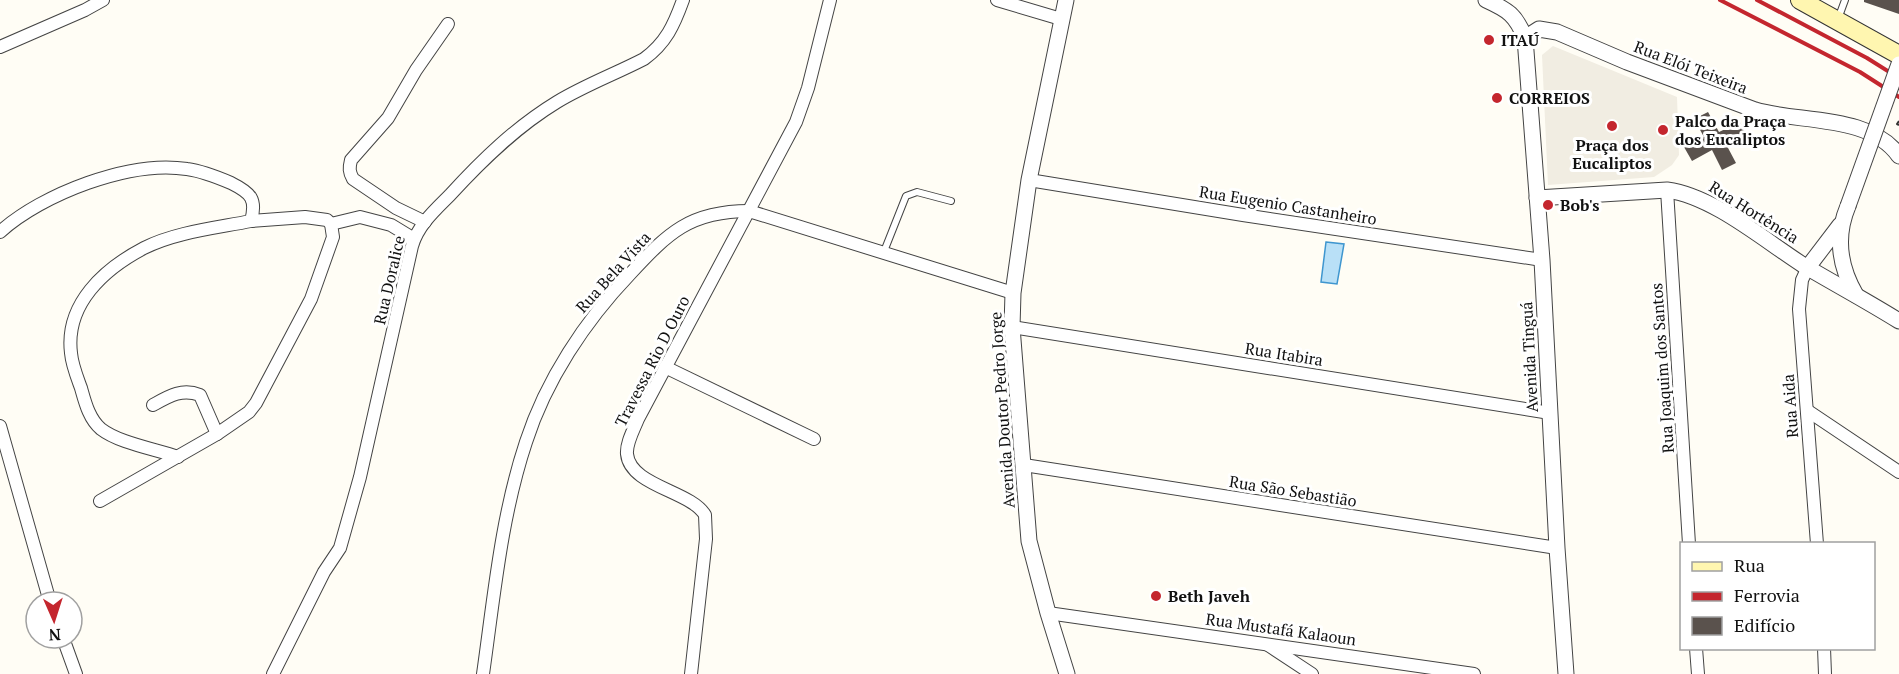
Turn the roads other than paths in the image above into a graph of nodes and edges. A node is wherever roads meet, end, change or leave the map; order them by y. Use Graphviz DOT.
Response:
graph roads {
  1 [pos="103,0"];
  2 [pos="683,0"];
  3 [pos="830,0"];
  4 [pos="997,0"];
  5 [pos="1066,0"];
  6 [pos="1486,0"];
  7 [pos="1800,0"];
  8 [pos="1845,0"];
  9 [pos="1061,19"];
  10 [pos="1838,21"];
  11 [pos="448,24"];
  12 [pos="1524,38"];
  13 [pos="0,47"];
  14 [pos="1899,55"];
  15 [pos="1899,64"];
  16 [pos="1899,156"];
  17 [pos="1029,180"];
  18 [pos="1667,190"];
  19 [pos="1537,198"];
  20 [pos="951,201"];
  21 [pos="749,211"];
  22 [pos="250,221"];
  23 [pos="425,222"];
  24 [pos="1841,222"];
  25 [pos="331,224"];
  26 [pos="0,232"];
  27 [pos="414,238"];
  28 [pos="1820,251"];
  29 [pos="1783,252"];
  30 [pos="883,254"];
  31 [pos="1542,260"];
  32 [pos="1808,267"];
  33 [pos="1013,293"];
  34 [pos="1856,295"];
  35 [pos="1899,321"];
  36 [pos="1012,327"];
  37 [pos="665,367"];
  38 [pos="153,405"];
  39 [pos="1808,411"];
  40 [pos="1550,413"];
  41 [pos="0,426"];
  42 [pos="217,434"];
  43 [pos="814,438"];
  44 [pos="178,457"];
  45 [pos="1024,465"];
  46 [pos="1899,472"];
  47 [pos="100,501"];
  48 [pos="1689,542"];
  49 [pos="1816,542"];
  50 [pos="1557,548"];
  51 [pos="47,590"];
  52 [pos="1048,613"];
  53 [pos="1264,643"];
  54 [pos="67,650"];
  55 [pos="1696,650"];
  56 [pos="1824,650"];
  57 [pos="76,674"];
  58 [pos="273,674"];
  59 [pos="483,674"];
  60 [pos="691,674"];
  61 [pos="1067,674"];
  62 [pos="1312,674"];
  63 [pos="1474,674"];
  64 [pos="1566,674"];
  65 [pos="1698,674"];
  66 [pos="1825,674"];
  1 -- 13 [label="street"];
  2 -- 23 [label="street, Rua Doralice"];
  3 -- 21 [label="street, Travessa Rio D Ouro"];
  4 -- 9 [label="street"];
  5 -- 9 [label="street, Avenida Doutor Pedro Jorge"];
  6 -- 12 [label="street"];
  7 -- 10 [label="main road"];
  8 -- 10 [label="lane"];
  9 -- 17 [label="street, Avenida Doutor Pedro Jorge"];
  10 -- 14 [label="main road"];
  11 -- 23 [label="street"];
  12 -- 16 [label="street, Rua Elói Teixeira"];
  12 -- 19 [label="street, Avenida Tinguá"];
  15 -- 24 [label="street, bridge"];
  17 -- 31 [label="street, Rua Eugenio Castanheiro"];
  17 -- 33 [label="street, Avenida Doutor Pedro Jorge"];
  18 -- 19 [label="street, Rua Hortência"];
  18 -- 29 [label="street, Rua Hortência"];
  18 -- 48 [label="street, Rua Joaquim dos Santos"];
  19 -- 31 [label="street, Avenida Tinguá"];
  20 -- 30 [label="lane"];
  21 -- 30 [label="street, Rua Bela Vista"];
  21 -- 37 [label="street, Travessa Rio D Ouro"];
  21 -- 59 [label="street, Rua Bela Vista"];
  22 -- 25 [label="street"];
  22 -- 26 [label="street"];
  22 -- 44 [label="street"];
  23 -- 27 [label="street, Rua Doralice"];
  24 -- 28 [label="street"];
  24 -- 34 [label="street"];
  25 -- 27 [label="street"];
  25 -- 42 [label="street"];
  27 -- 58 [label="street, Rua Doralice"];
  28 -- 29 [label="street"];
  28 -- 32 [label="street"];
  29 -- 32 [label="street, Rua Hortência"];
  30 -- 33 [label="street, Rua Bela Vista"];
  31 -- 40 [label="street, Avenida Tinguá"];
  32 -- 34 [label="street, Rua Hortência"];
  32 -- 39 [label="street, Rua Aida"];
  33 -- 36 [label="street, Avenida Doutor Pedro Jorge"];
  34 -- 35 [label="street, Rua Hortência"];
  36 -- 40 [label="street, Rua Itabira"];
  36 -- 45 [label="street, Avenida Doutor Pedro Jorge"];
  37 -- 43 [label="street"];
  37 -- 60 [label="street, Travessa Rio D Ouro"];
  38 -- 42 [label="street"];
  39 -- 46 [label="street"];
  39 -- 49 [label="street, Rua Aida"];
  40 -- 50 [label="street, Avenida Tinguá"];
  41 -- 51 [label="street"];
  42 -- 44 [label="street"];
  44 -- 47 [label="street"];
  45 -- 50 [label="street, Rua São Sebastião"];
  45 -- 52 [label="street, Avenida Doutor Pedro Jorge"];
  50 -- 64 [label="street, Avenida Tinguá"];
  52 -- 53 [label="street, Rua Mustafá Kalaoun"];
  52 -- 61 [label="street, Avenida Doutor Pedro Jorge"];
  53 -- 62 [label="street"];
  53 -- 63 [label="street, Rua Mustafá Kalaoun"];
  54 -- 57 [label="street"];
  55 -- 65 [label="street"];
  56 -- 66 [label="street"];
}
